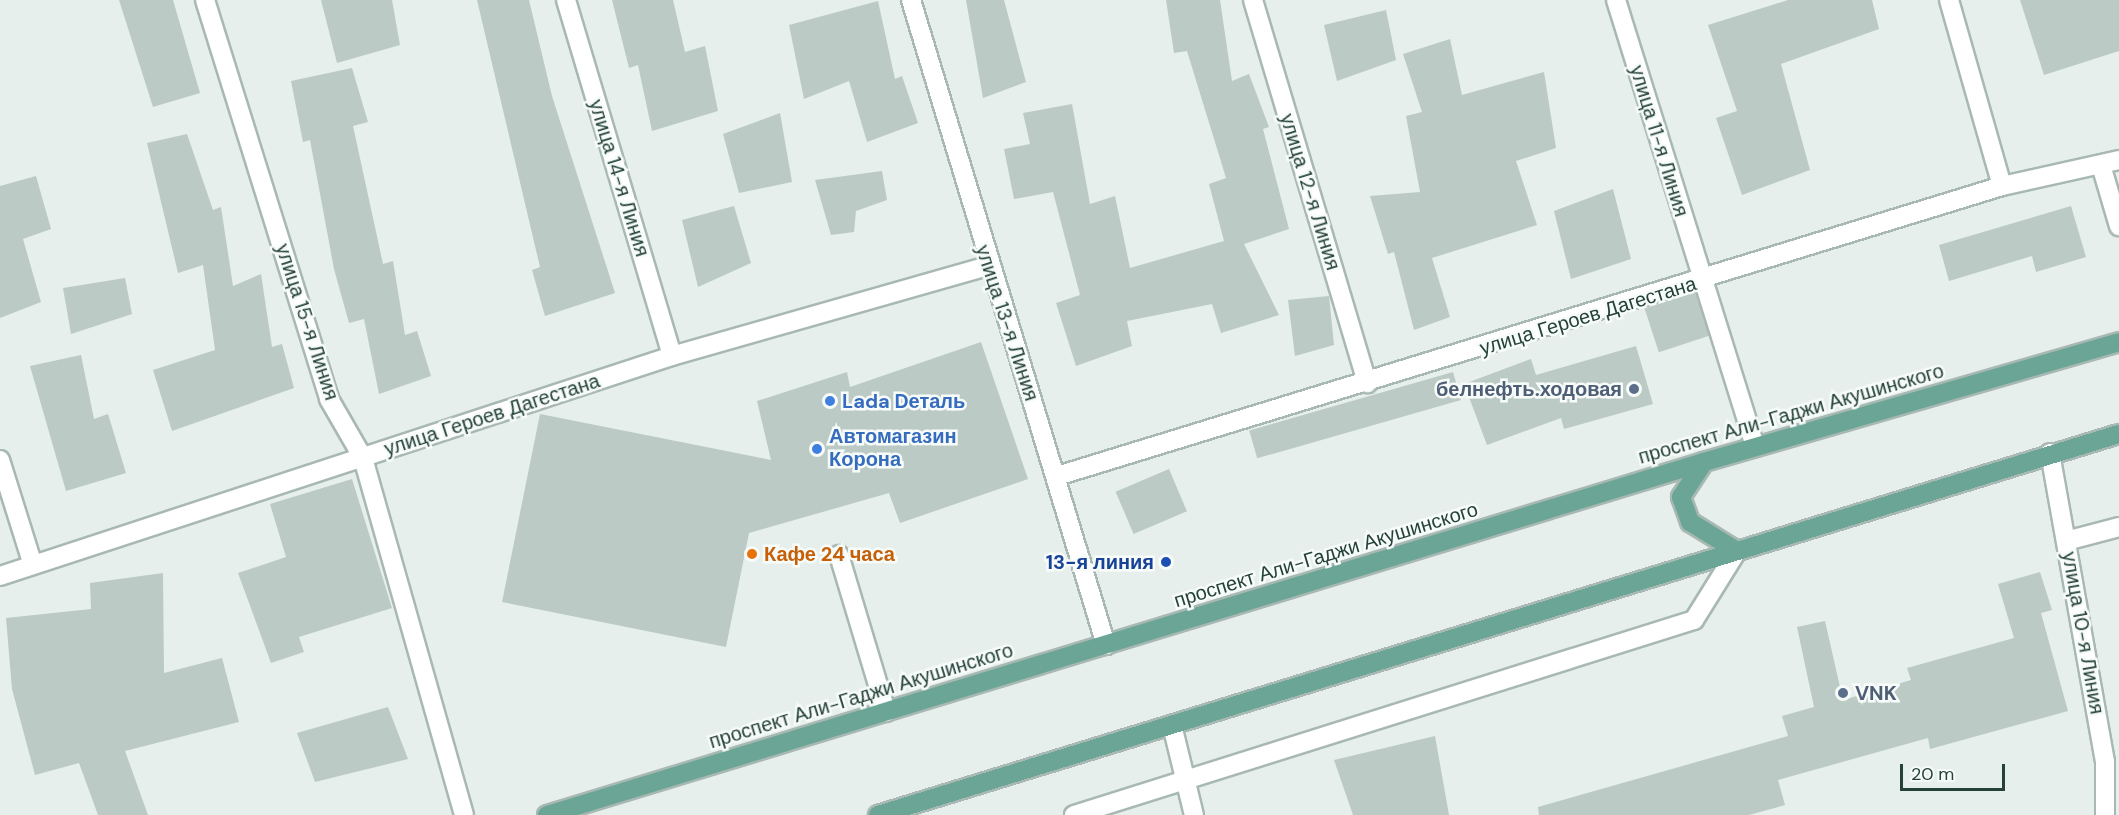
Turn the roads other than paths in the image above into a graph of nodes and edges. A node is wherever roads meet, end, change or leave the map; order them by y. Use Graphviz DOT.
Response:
graph roads {
  1 [pos="205,0"];
  2 [pos="566,0"];
  3 [pos="911,0"];
  4 [pos="1253,0"];
  5 [pos="1616,0"];
  6 [pos="1949,0"];
  7 [pos="2119,160"];
  8 [pos="2101,165"];
  9 [pos="2002,186"];
  10 [pos="2119,226"];
  11 [pos="987,266"];
  12 [pos="1703,281"];
  13 [pos="2119,342"];
  14 [pos="672,356"];
  15 [pos="1367,383"];
  16 [pos="2119,434"];
  17 [pos="1755,447"];
  18 [pos="2050,453"];
  19 [pos="363,458"];
  20 [pos="0,460"];
  21 [pos="1704,462"];
  22 [pos="1057,476"];
  23 [pos="2119,527"];
  24 [pos="2066,541"];
  25 [pos="1737,551"];
  26 [pos="839,555"];
  27 [pos="32,562"];
  28 [pos="0,576"];
  29 [pos="1106,645"];
  30 [pos="886,712"];
  31 [pos="1172,725"];
  32 [pos="1185,781"];
  33 [pos="464,815"];
  34 [pos="547,815"];
  35 [pos="878,815"];
  36 [pos="1074,815"];
  37 [pos="1194,815"];
  38 [pos="2105,815"];
  1 -- 19 [label="street, улица 15-я Линия"];
  2 -- 14 [label="street, улица 14-я Линия"];
  3 -- 11 [label="street, улица 13-я Линия"];
  4 -- 15 [label="street, улица 12-я Линия"];
  5 -- 12 [label="street, улица 11-я Линия"];
  6 -- 9 [label="street"];
  7 -- 8 [label="street, улица Героев Дагестана"];
  8 -- 9 [label="street, улица Героев Дагестана"];
  8 -- 10 [label="street"];
  9 -- 12 [label="street, улица Героев Дагестана"];
  11 -- 14 [label="street, улица Героев Дагестана"];
  11 -- 22 [label="street, улица 13-я Линия"];
  12 -- 15 [label="street, улица Героев Дагестана"];
  12 -- 17 [label="street, улица 11-я Линия"];
  13 -- 17 [label="main road, проспект Али-Гаджи Акушинского"];
  14 -- 19 [label="street, улица Героев Дагестана"];
  15 -- 22 [label="street, улица Героев Дагестана"];
  16 -- 18 [label="main road"];
  17 -- 21 [label="main road, проспект Али-Гаджи Акушинского"];
  18 -- 24 [label="street, улица 10-я Линия"];
  18 -- 25 [label="main road"];
  19 -- 27 [label="street, улица Героев Дагестана"];
  19 -- 33 [label="street, улица 15-я Линия"];
  20 -- 27 [label="street"];
  21 -- 25 [label="main road"];
  21 -- 29 [label="main road, проспект Али-Гаджи Акушинского"];
  22 -- 29 [label="street, улица 13-я Линия"];
  23 -- 24 [label="street"];
  24 -- 38 [label="street, улица 10-я Линия"];
  25 -- 31 [label="main road"];
  25 -- 32 [label="street"];
  26 -- 30 [label="street"];
  27 -- 28 [label="street, улица Героев Дагестана"];
  29 -- 30 [label="main road, проспект Али-Гаджи Акушинского"];
  30 -- 34 [label="main road, проспект Али-Гаджи Акушинского"];
  31 -- 32 [label="street"];
  31 -- 35 [label="main road"];
  32 -- 36 [label="street"];
  32 -- 37 [label="street"];
}
